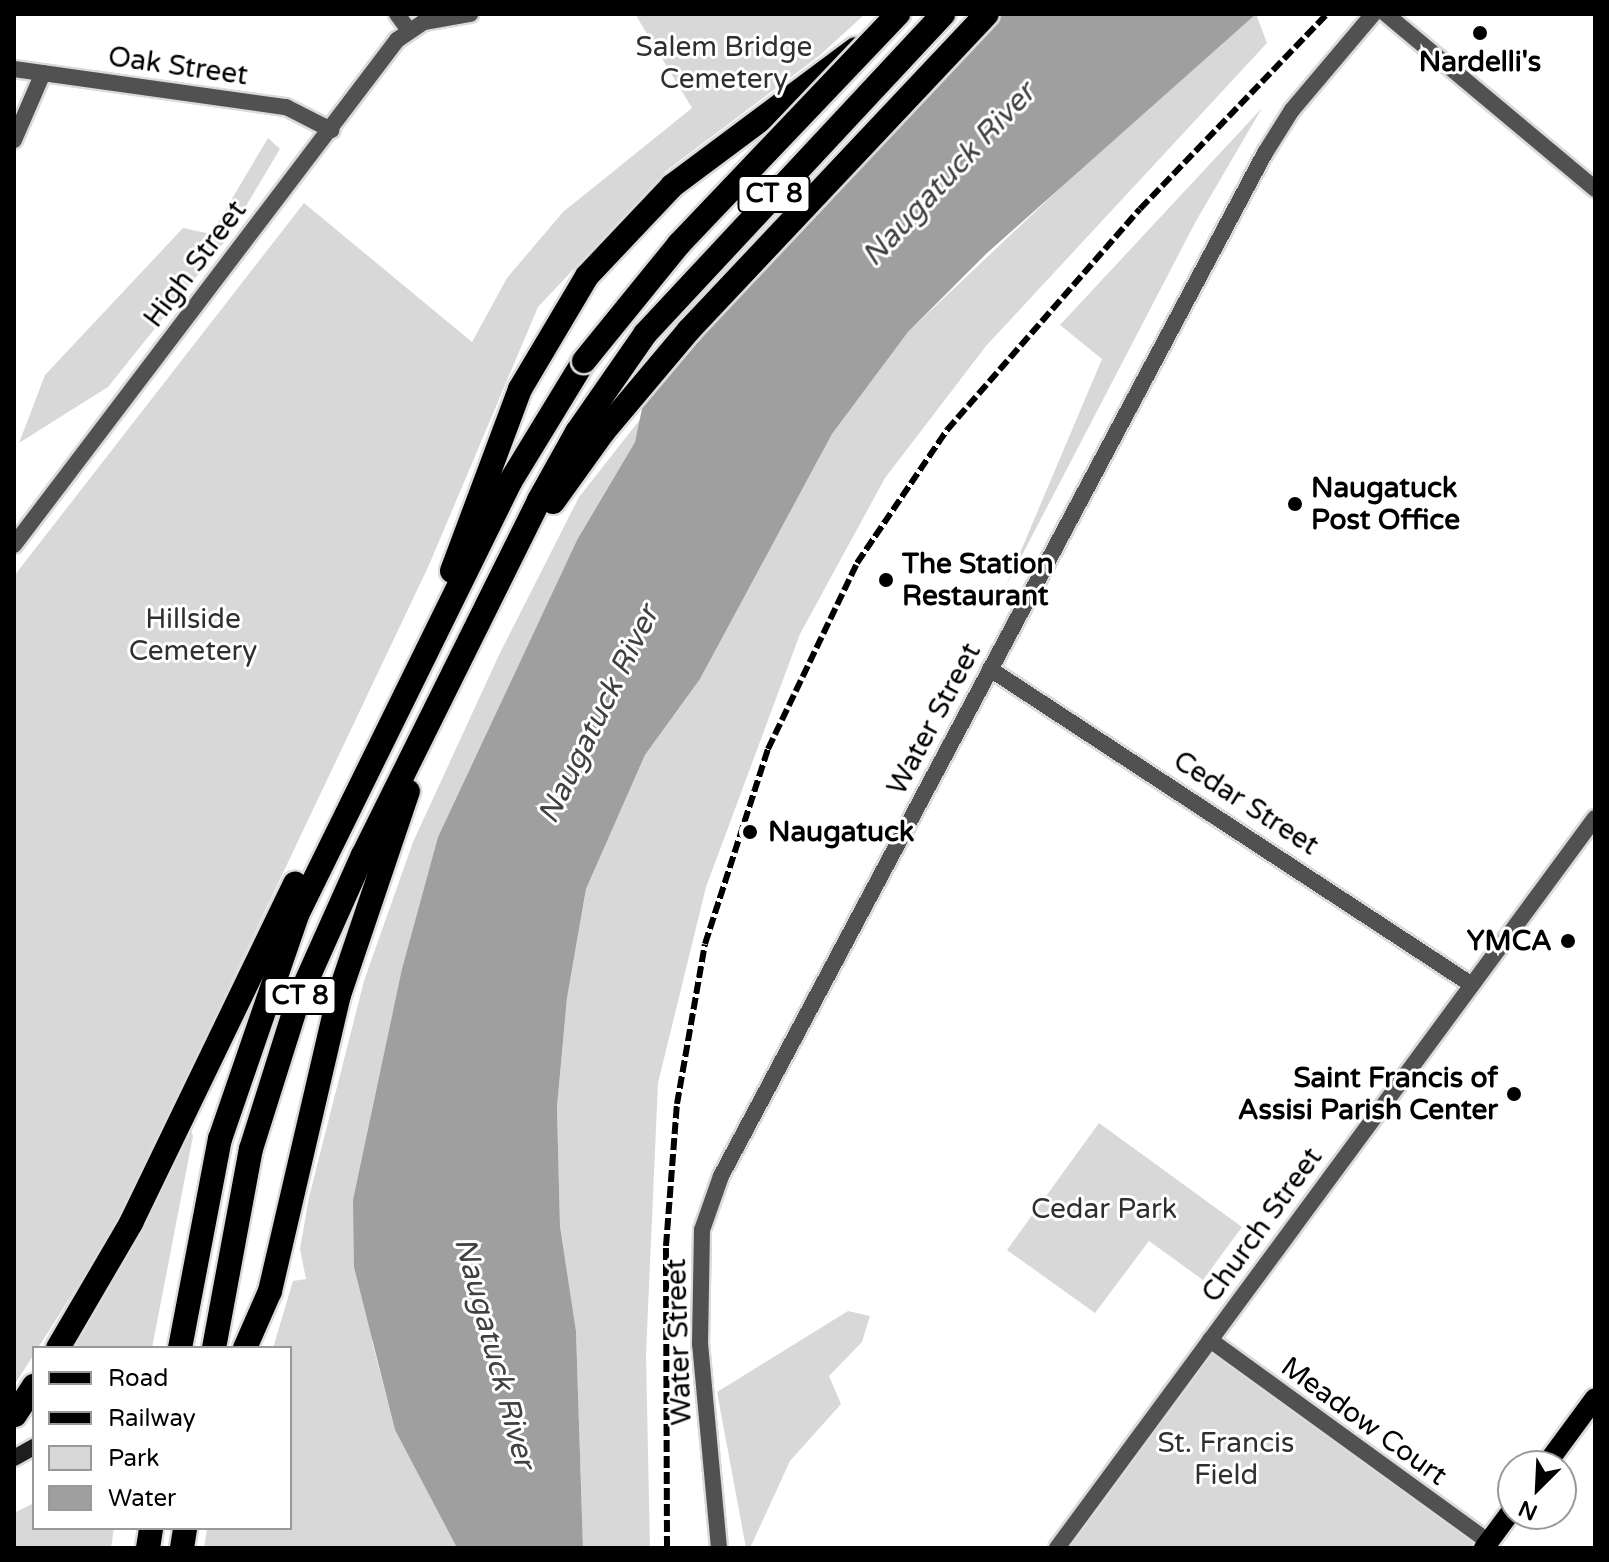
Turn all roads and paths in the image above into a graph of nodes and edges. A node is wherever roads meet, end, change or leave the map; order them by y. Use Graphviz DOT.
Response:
graph roads {
  1 [pos="397,14"];
  2 [pos="470,14"];
  3 [pos="900,14"];
  4 [pos="943,14"];
  5 [pos="987,14"];
  6 [pos="1373,14"];
  7 [pos="1386,14"];
  8 [pos="408,29"];
  9 [pos="14,69"];
  10 [pos="43,73"];
  11 [pos="331,130"];
  12 [pos="14,140"];
  13 [pos="1595,189"];
  14 [pos="14,545"];
  15 [pos="503,573"];
  16 [pos="420,662"];
  17 [pos="990,669"];
  18 [pos="433,713"];
  19 [pos="367,770"];
  20 [pos="1595,818"];
  21 [pos="1472,985"];
  22 [pos="1210,1340"];
  23 [pos="59,1346"];
  24 [pos="180,1346"];
  25 [pos="214,1346"];
  26 [pos="246,1346"];
  27 [pos="32,1389"];
  28 [pos="1595,1398"];
  29 [pos="32,1403"];
  30 [pos="14,1415"];
  31 [pos="32,1448"];
  32 [pos="1557,1450"];
  33 [pos="14,1458"];
  34 [pos="1486,1545"];
  35 [pos="719,1548"];
  36 [pos="1057,1548"];
  1 -- 8 [label="street"];
  2 -- 8 [label="street"];
  3 -- 16 [label="highway, CT 8, bridge"];
  3 -- 16 [label="highway"];
  4 -- 15 [label="highway, CT 8"];
  5 -- 15 [label="highway"];
  6 -- 17 [label="street, Water Street"];
  7 -- 13 [label="street"];
  8 -- 11 [label="street, High Street"];
  9 -- 10 [label="street, Oak Street"];
  10 -- 11 [label="street, Oak Street"];
  10 -- 12 [label="street"];
  11 -- 14 [label="street, High Street"];
  15 -- 18 [label="highway, CT 8"];
  16 -- 19 [label="highway, CT 8"];
  17 -- 21 [label="street, Cedar Street"];
  17 -- 35 [label="street, Water Street"];
  18 -- 25 [label="highway, CT 8"];
  18 -- 26 [label="highway"];
  19 -- 23 [label="highway"];
  19 -- 24 [label="highway, CT 8"];
  20 -- 21 [label="street, Church Street"];
  21 -- 22 [label="street, Church Street"];
  22 -- 34 [label="street, Meadow Court"];
  22 -- 36 [label="street, Church Street"];
  27 -- 30 [label="highway"];
  28 -- 32 [label="main road"];
  29 -- 30 [label="main road"];
  31 -- 33 [label="main road"];
}
